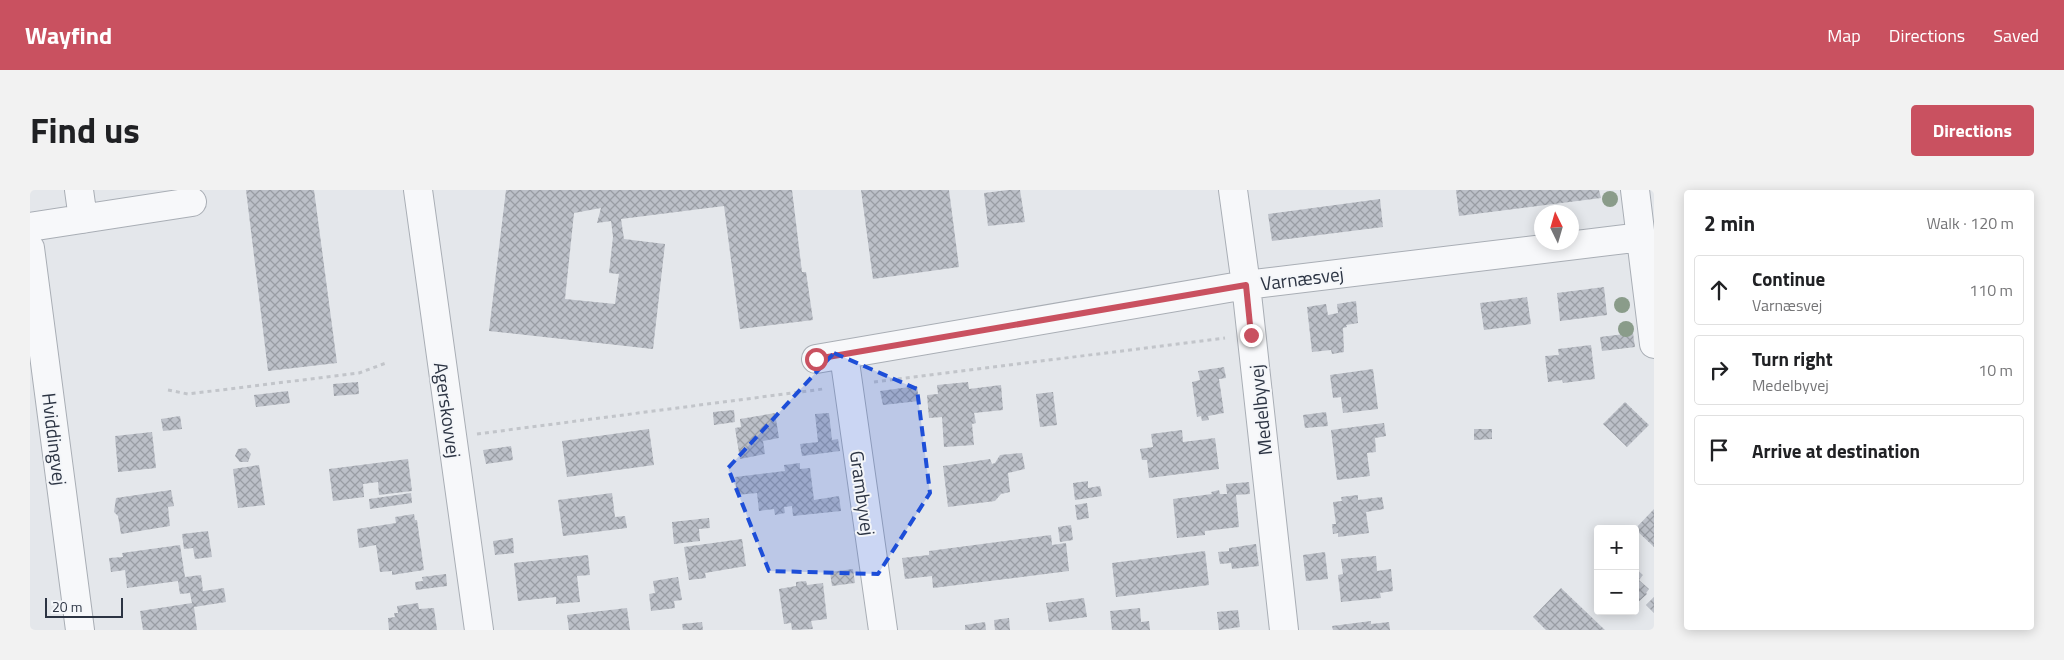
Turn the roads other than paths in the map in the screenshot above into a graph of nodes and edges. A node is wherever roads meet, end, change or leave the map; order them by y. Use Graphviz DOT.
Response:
graph roads {
  1 [pos="79,190"];
  2 [pos="418,190"];
  3 [pos="1233,190"];
  4 [pos="1636,190"];
  5 [pos="192,202"];
  6 [pos="83,219"];
  7 [pos="30,227"];
  8 [pos="1642,237"];
  9 [pos="30,248"];
  10 [pos="1246,285"];
  11 [pos="33,295"];
  12 [pos="1654,344"];
  13 [pos="844,355"];
  14 [pos="816,359"];
  15 [pos="80,630"];
  16 [pos="479,630"];
  17 [pos="883,630"];
  18 [pos="1284,630"];
  1 -- 6 [label="street"];
  2 -- 16 [label="street, Agerskovvej"];
  3 -- 10 [label="street, Medelbyvej"];
  4 -- 8 [label="street"];
  5 -- 6 [label="street"];
  6 -- 7 [label="street"];
  8 -- 10 [label="street, Varnæsvej"];
  8 -- 12 [label="street"];
  9 -- 11 [label="street, Hviddingvej"];
  10 -- 13 [label="street, Varnæsvej"];
  10 -- 18 [label="street, Medelbyvej"];
  11 -- 15 [label="street, Hviddingvej"];
  13 -- 14 [label="street, Varnæsvej"];
  13 -- 17 [label="street, Grambyvej"];
}
